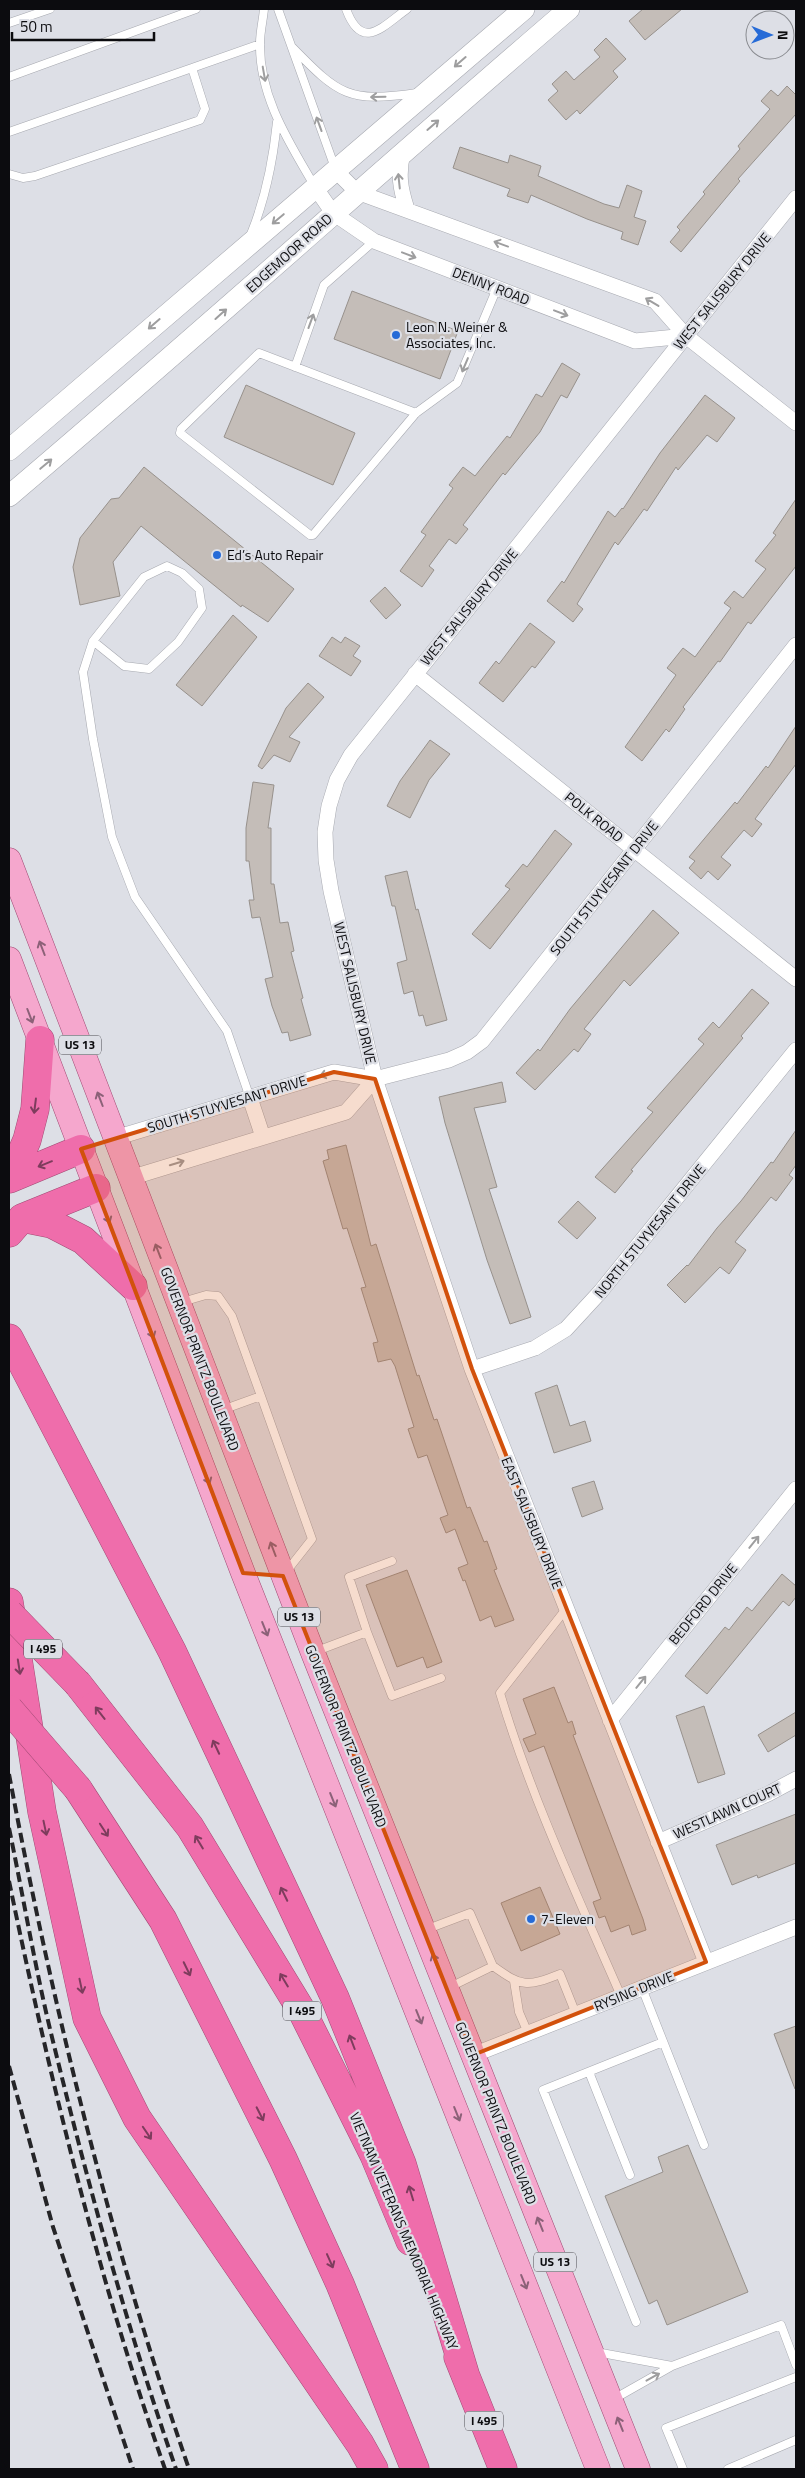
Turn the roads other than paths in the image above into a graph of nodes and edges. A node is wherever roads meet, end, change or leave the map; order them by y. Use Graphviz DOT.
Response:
graph roads {
  1 [pos="50,9"];
  2 [pos="196,9"];
  3 [pos="264,9"];
  4 [pos="278,9"];
  5 [pos="346,9"];
  6 [pos="405,9"];
  7 [pos="524,9"];
  8 [pos="569,9"];
  9 [pos="9,23"];
  10 [pos="260,44"];
  11 [pos="291,45"];
  12 [pos="192,68"];
  13 [pos="9,77"];
  14 [pos="427,91"];
  15 [pos="277,122"];
  16 [pos="9,132"];
  17 [pos="403,152"];
  18 [pos="335,170"];
  19 [pos="9,174"];
  20 [pos="315,187"];
  21 [pos="357,192"];
  22 [pos="796,198"];
  23 [pos="407,209"];
  24 [pos="333,214"];
  25 [pos="374,241"];
  26 [pos="247,244"];
  27 [pos="497,288"];
  28 [pos="686,336"];
  29 [pos="295,367"];
  30 [pos="416,413"];
  31 [pos="796,423"];
  32 [pos="9,450"];
  33 [pos="9,496"];
  34 [pos="93,641"];
  35 [pos="796,645"];
  36 [pos="415,674"];
  37 [pos="635,849"];
  38 [pos="9,860"];
  39 [pos="9,959"];
  40 [pos="796,979"];
  41 [pos="40,1040"];
  42 [pos="796,1050"];
  43 [pos="375,1079"];
  44 [pos="250,1098"];
  45 [pos="262,1137"];
  46 [pos="115,1138"];
  47 [pos="81,1149"];
  48 [pos="10,1178"];
  49 [pos="130,1178"];
  50 [pos="96,1188"];
  51 [pos="15,1225"];
  52 [pos="133,1286"];
  53 [pos="178,1303"];
  54 [pos="9,1338"];
  55 [pos="472,1370"];
  56 [pos="260,1396"];
  57 [pos="220,1410"];
  58 [pos="796,1489"];
  59 [pos="392,1561"];
  60 [pos="243,1572"];
  61 [pos="283,1576"];
  62 [pos="9,1602"];
  63 [pos="566,1609"];
  64 [pos="9,1614"];
  65 [pos="367,1632"];
  66 [pos="312,1653"];
  67 [pos="441,1678"];
  68 [pos="9,1709"];
  69 [pos="610,1720"];
  70 [pos="796,1779"];
  71 [pos="658,1842"];
  72 [pos="796,1928"];
  73 [pos="424,1931"];
  74 [pos="706,1962"];
  75 [pos="493,1966"];
  76 [pos="514,1981"];
  77 [pos="642,1988"];
  78 [pos="446,1989"];
  79 [pos="621,1996"];
  80 [pos="576,2014"];
  81 [pos="528,2033"];
  82 [pos="663,2042"];
  83 [pos="473,2055"];
  84 [pos="439,2068"];
  85 [pos="589,2072"];
  86 [pos="704,2146"];
  87 [pos="630,2175"];
  88 [pos="636,2322"];
  89 [pos="590,2350"];
  90 [pos="796,2365"];
  91 [pos="672,2366"];
  92 [pos="465,2374"];
  93 [pos="562,2376"];
  94 [pos="796,2377"];
  95 [pos="610,2401"];
  96 [pos="796,2440"];
  97 [pos="374,2469"];
  98 [pos="415,2469"];
  99 [pos="503,2469"];
  100 [pos="598,2469"];
  101 [pos="638,2469"];
  102 [pos="682,2469"];
  103 [pos="728,2469"];
  1 -- 9 [label="lane"];
  2 -- 13 [label="lane"];
  3 -- 10 [label="lane"];
  4 -- 11 [label="lane"];
  5 -- 6 [label="lane"];
  7 -- 14 [label="main road, one-way"];
  17 -- 8 [label="main road, EDGEMOOR ROAD, one-way"];
  10 -- 12 [label="lane"];
  10 -- 15 [label="lane, one-way"];
  14 -- 11 [label="lane, one-way"];
  18 -- 11 [label="lane, one-way"];
  12 -- 16 [label="lane"];
  12 -- 19 [label="lane"];
  14 -- 18 [label="main road"];
  15 -- 20 [label="lane"];
  15 -- 26 [label="lane"];
  17 -- 21 [label="main road, EDGEMOOR ROAD"];
  23 -- 17 [label="street, one-way"];
  18 -- 20 [label="main road"];
  18 -- 21 [label="street"];
  20 -- 24 [label="street, DENNY ROAD"];
  20 -- 26 [label="main road, one-way"];
  21 -- 23 [label="street"];
  21 -- 24 [label="main road, EDGEMOOR ROAD"];
  22 -- 28 [label="street, WEST SALISBURY DRIVE"];
  28 -- 23 [label="street, one-way"];
  24 -- 25 [label="street, DENNY ROAD"];
  33 -- 24 [label="main road, EDGEMOOR ROAD, one-way"];
  25 -- 27 [label="street, DENNY ROAD, one-way"];
  29 -- 25 [label="lane, one-way"];
  26 -- 32 [label="main road, one-way"];
  27 -- 28 [label="street, DENNY ROAD, one-way"];
  27 -- 30 [label="lane, one-way"];
  28 -- 31 [label="street"];
  28 -- 36 [label="street, WEST SALISBURY DRIVE"];
  29 -- 30 [label="lane"];
  29 -- 30 [label="lane"];
  34 -- 34 [label="lane"];
  34 -- 44 [label="lane"];
  35 -- 37 [label="street, SOUTH STUYVESANT DRIVE"];
  36 -- 37 [label="street, POLK ROAD"];
  36 -- 43 [label="street, WEST SALISBURY DRIVE"];
  37 -- 40 [label="street, POLK ROAD"];
  37 -- 43 [label="street, SOUTH STUYVESANT DRIVE"];
  46 -- 38 [label="main road, GOVERNOR PRINTZ BOULEVARD / US 13, one-way"];
  39 -- 41 [label="main road, US 13, one-way"];
  41 -- 47 [label="main road, US 13"];
  41 -- 48 [label="highway, one-way"];
  42 -- 55 [label="street, NORTH STUYVESANT DRIVE"];
  43 -- 44 [label="street, SOUTH STUYVESANT DRIVE, one-way"];
  43 -- 45 [label="street"];
  43 -- 55 [label="street, EAST SALISBURY DRIVE"];
  44 -- 45 [label="street"];
  44 -- 46 [label="street, SOUTH STUYVESANT DRIVE"];
  49 -- 45 [label="street, one-way"];
  46 -- 47 [label="main road, SOUTH STUYVESANT DRIVE"];
  46 -- 49 [label="main road, GOVERNOR PRINTZ BOULEVARD / US 13"];
  47 -- 48 [label="highway, one-way"];
  47 -- 50 [label="main road, US 13"];
  49 -- 50 [label="main road"];
  53 -- 49 [label="main road, GOVERNOR PRINTZ BOULEVARD / US 13, one-way"];
  50 -- 51 [label="highway"];
  50 -- 52 [label="main road, US 13, one-way"];
  51 -- 52 [label="highway"];
  52 -- 60 [label="main road, US 13, one-way"];
  53 -- 56 [label="lane"];
  53 -- 57 [label="main road, GOVERNOR PRINTZ BOULEVARD / US 13"];
  92 -- 54 [label="highway, one-way"];
  55 -- 63 [label="street, EAST SALISBURY DRIVE"];
  56 -- 57 [label="lane"];
  56 -- 61 [label="lane"];
  61 -- 57 [label="main road, GOVERNOR PRINTZ BOULEVARD / US 13, one-way"];
  69 -- 58 [label="street, BEDFORD DRIVE, one-way"];
  59 -- 65 [label="lane"];
  60 -- 61 [label="main road"];
  60 -- 84 [label="main road, US 13, one-way"];
  61 -- 66 [label="main road, GOVERNOR PRINTZ BOULEVARD / US 13"];
  62 -- 97 [label="highway, one-way"];
  63 -- 69 [label="street, EAST SALISBURY DRIVE"];
  63 -- 79 [label="lane"];
  92 -- 64 [label="highway, VIETNAM VETERANS MEMORIAL HIGHWAY / I 495, one-way, bridge"];
  65 -- 66 [label="lane"];
  65 -- 67 [label="lane"];
  66 -- 73 [label="main road, GOVERNOR PRINTZ BOULEVARD / US 13"];
  68 -- 98 [label="highway, one-way, bridge"];
  69 -- 71 [label="street, EAST SALISBURY DRIVE"];
  70 -- 71 [label="street, WESTLAWN COURT"];
  71 -- 74 [label="street, EAST SALISBURY DRIVE"];
  72 -- 74 [label="street, RYSING DRIVE"];
  73 -- 75 [label="lane"];
  78 -- 73 [label="main road, GOVERNOR PRINTZ BOULEVARD / US 13, one-way"];
  74 -- 77 [label="street, RYSING DRIVE"];
  75 -- 76 [label="lane"];
  75 -- 78 [label="lane"];
  76 -- 80 [label="lane"];
  76 -- 81 [label="lane"];
  77 -- 79 [label="street, RYSING DRIVE"];
  77 -- 82 [label="lane"];
  78 -- 83 [label="main road, GOVERNOR PRINTZ BOULEVARD / US 13"];
  79 -- 80 [label="street, RYSING DRIVE"];
  80 -- 81 [label="street, RYSING DRIVE"];
  81 -- 83 [label="street, RYSING DRIVE"];
  82 -- 85 [label="lane"];
  82 -- 86 [label="lane"];
  83 -- 84 [label="main road"];
  89 -- 83 [label="main road, GOVERNOR PRINTZ BOULEVARD / US 13, one-way"];
  84 -- 93 [label="main road, US 13, one-way"];
  85 -- 87 [label="lane"];
  85 -- 88 [label="lane"];
  89 -- 91 [label="lane"];
  89 -- 95 [label="main road, GOVERNOR PRINTZ BOULEVARD / US 13"];
  90 -- 91 [label="lane"];
  95 -- 91 [label="lane, one-way"];
  92 -- 99 [label="highway, VIETNAM VETERANS MEMORIAL HIGHWAY / I 495"];
  93 -- 95 [label="main road"];
  93 -- 100 [label="main road, US 13"];
  94 -- 102 [label="lane"];
  101 -- 95 [label="main road, GOVERNOR PRINTZ BOULEVARD / US 13, one-way"];
  96 -- 103 [label="lane"];
}
